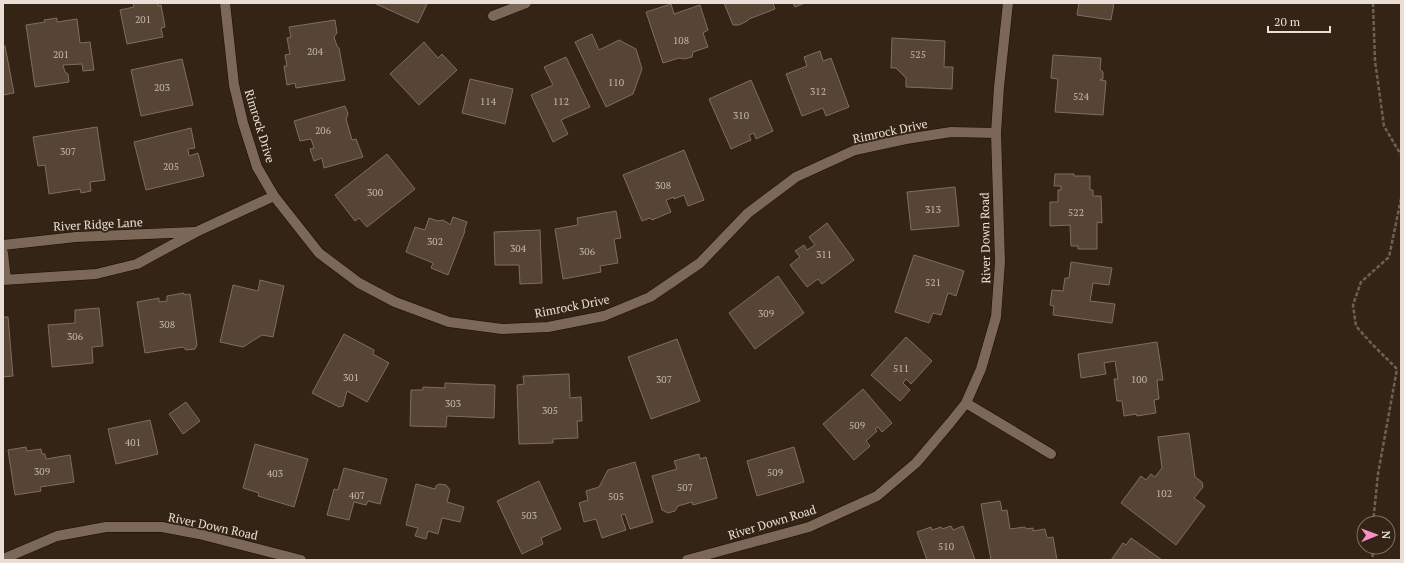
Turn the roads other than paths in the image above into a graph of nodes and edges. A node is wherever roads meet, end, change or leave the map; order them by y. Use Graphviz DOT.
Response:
graph roads {
  1 [pos="225,3"];
  2 [pos="526,3"];
  3 [pos="1008,3"];
  4 [pos="494,16"];
  5 [pos="996,133"];
  6 [pos="274,196"];
  7 [pos="196,232"];
  8 [pos="3,245"];
  9 [pos="3,253"];
  10 [pos="4,280"];
  11 [pos="966,402"];
  12 [pos="1050,454"];
  13 [pos="3,559"];
  14 [pos="301,560"];
  15 [pos="687,560"];
  1 -- 6 [label="street, Rimrock Drive"];
  2 -- 4 [label="street"];
  3 -- 5 [label="street, River Down Road"];
  5 -- 6 [label="street, Rimrock Drive"];
  5 -- 11 [label="street, River Down Road"];
  6 -- 7 [label="street, River Ridge Lane"];
  7 -- 8 [label="street, River Ridge Lane"];
  7 -- 10 [label="street, River Ridge Lane"];
  9 -- 10 [label="street"];
  11 -- 12 [label="street"];
  11 -- 15 [label="street, River Down Road"];
  13 -- 14 [label="street, River Down Road"];
}
